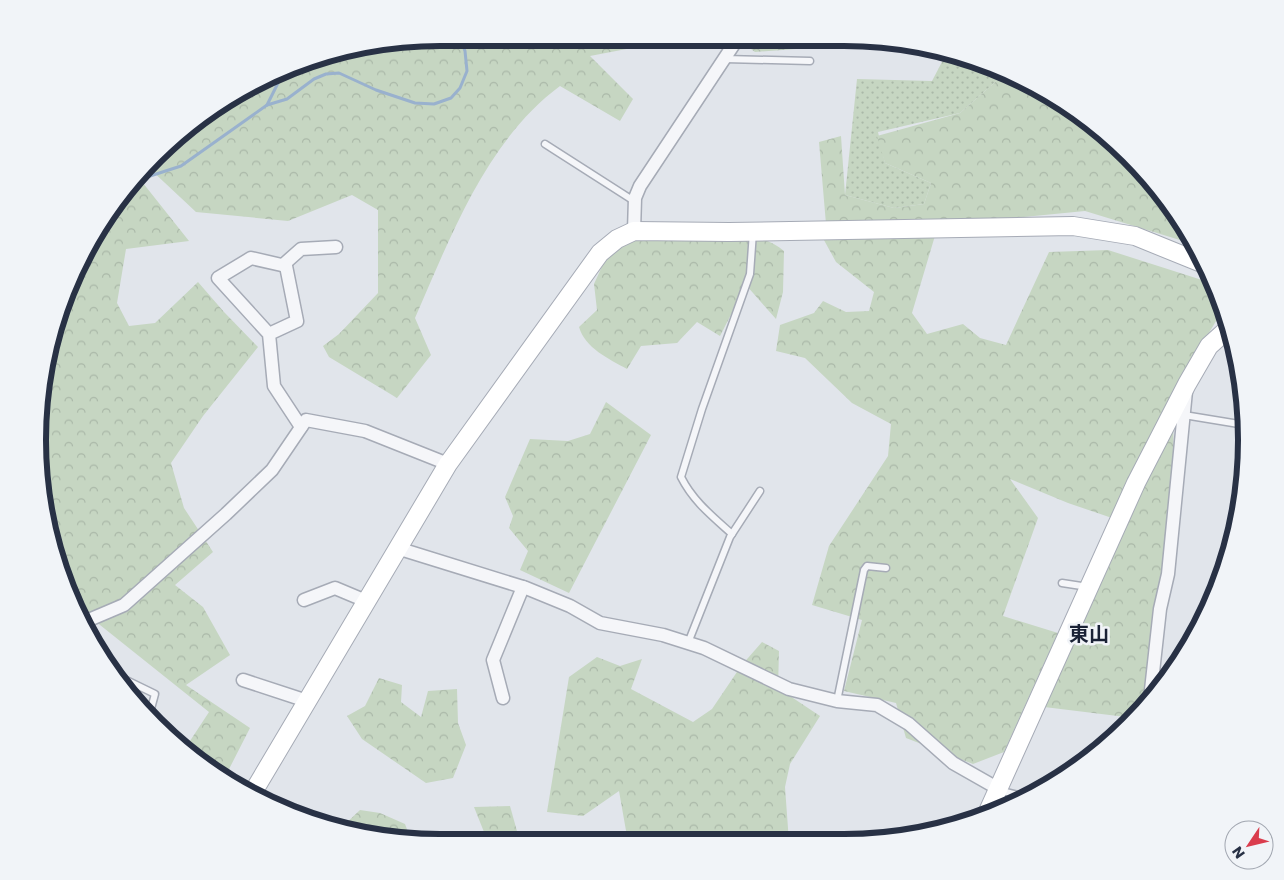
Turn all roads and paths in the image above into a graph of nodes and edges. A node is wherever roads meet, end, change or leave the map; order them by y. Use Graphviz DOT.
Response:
graph roads {
  1 [pos="733,46"];
  2 [pos="725,58"];
  3 [pos="810,61"];
  4 [pos="545,144"];
  5 [pos="635,202"];
  6 [pos="634,231"];
  7 [pos="753,232"];
  8 [pos="336,247"];
  9 [pos="1194,260"];
  10 [pos="283,265"];
  11 [pos="269,334"];
  12 [pos="1223,334"];
  13 [pos="1187,384"];
  14 [pos="1184,415"];
  15 [pos="1237,424"];
  16 [pos="301,427"];
  17 [pos="448,464"];
  18 [pos="760,491"];
  19 [pos="732,534"];
  20 [pos="397,548"];
  21 [pos="886,568"];
  22 [pos="1062,583"];
  23 [pos="523,587"];
  24 [pos="1089,588"];
  25 [pos="304,600"];
  26 [pos="366,601"];
  27 [pos="90,620"];
  28 [pos="688,643"];
  29 [pos="243,680"];
  30 [pos="129,681"];
  31 [pos="1151,686"];
  32 [pos="503,698"];
  33 [pos="307,701"];
  34 [pos="837,701"];
  35 [pos="151,707"];
  36 [pos="256,788"];
  37 [pos="997,789"];
  38 [pos="1016,794"];
  39 [pos="990,806"];
  1 -- 2 [label="street"];
  2 -- 3 [label="lane"];
  2 -- 5 [label="street"];
  4 -- 5 [label="lane"];
  5 -- 6 [label="street"];
  6 -- 7 [label="street"];
  6 -- 17 [label="street"];
  7 -- 9 [label="street"];
  7 -- 19 [label="lane"];
  8 -- 10 [label="street"];
  10 -- 11 [label="street"];
  10 -- 11 [label="street"];
  11 -- 16 [label="street"];
  12 -- 13 [label="street"];
  13 -- 14 [label="street"];
  13 -- 24 [label="street"];
  14 -- 15 [label="lane"];
  14 -- 31 [label="street"];
  16 -- 17 [label="street"];
  16 -- 27 [label="street"];
  17 -- 20 [label="street"];
  18 -- 19 [label="lane"];
  19 -- 28 [label="lane"];
  20 -- 23 [label="street"];
  20 -- 26 [label="street"];
  21 -- 34 [label="lane"];
  22 -- 24 [label="lane"];
  23 -- 28 [label="street"];
  23 -- 32 [label="street"];
  24 -- 37 [label="street"];
  25 -- 26 [label="street"];
  26 -- 33 [label="street"];
  28 -- 34 [label="street"];
  29 -- 33 [label="street"];
  30 -- 35 [label="lane"];
  33 -- 36 [label="street"];
  34 -- 37 [label="street"];
  37 -- 38 [label="lane"];
  37 -- 39 [label="street"];
}
